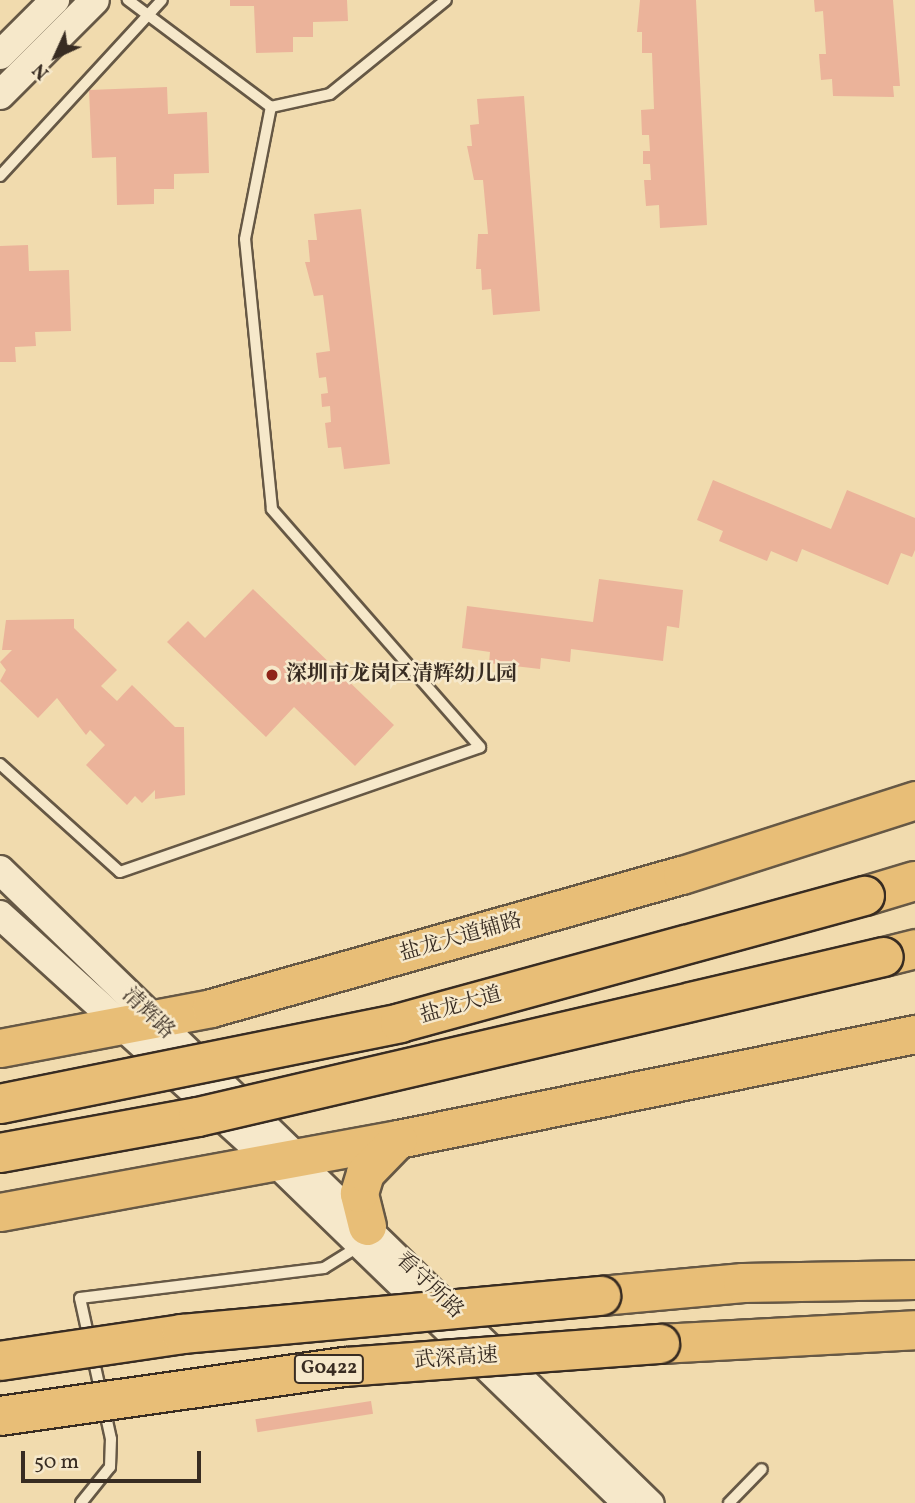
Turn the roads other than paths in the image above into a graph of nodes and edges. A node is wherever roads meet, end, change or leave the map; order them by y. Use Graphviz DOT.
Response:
graph roads {
  1 [pos="55,0"];
  2 [pos="95,0"];
  3 [pos="128,0"];
  4 [pos="162,0"];
  5 [pos="446,0"];
  6 [pos="145,17"];
  7 [pos="0,55"];
  8 [pos="0,95"];
  9 [pos="271,107"];
  10 [pos="0,176"];
  11 [pos="0,764"];
  12 [pos="915,800"];
  13 [pos="0,870"];
  14 [pos="915,881"];
  15 [pos="0,915"];
  16 [pos="900,953"];
  17 [pos="138,1022"];
  18 [pos="915,1034"];
  19 [pos="0,1048"];
  20 [pos="0,1104"];
  21 [pos="398,1139"];
  22 [pos="0,1153"];
  23 [pos="284,1159"];
  24 [pos="0,1212"];
  25 [pos="364,1236"];
  26 [pos="915,1280"];
  27 [pos="915,1330"];
  28 [pos="0,1361"];
  29 [pos="0,1416"];
  30 [pos="762,1469"];
  31 [pos="81,1503"];
  32 [pos="624,1503"];
  33 [pos="652,1503"];
  34 [pos="729,1503"];
  1 -- 7 [label="street"];
  2 -- 8 [label="street"];
  3 -- 6 [label="lane"];
  4 -- 6 [label="lane"];
  5 -- 9 [label="lane"];
  6 -- 9 [label="lane"];
  6 -- 10 [label="lane"];
  9 -- 11 [label="lane"];
  12 -- 17 [label="main road, 盐龙大道辅路"];
  13 -- 17 [label="street, 清辉路"];
  14 -- 20 [label="highway, 盐龙大道, bridge"];
  15 -- 17 [label="street, 清辉路"];
  16 -- 22 [label="highway, bridge"];
  17 -- 19 [label="main road, 盐龙大道辅路"];
  17 -- 23 [label="street, 清辉路"];
  18 -- 21 [label="main road"];
  21 -- 23 [label="main road"];
  21 -- 25 [label="main road"];
  23 -- 24 [label="main road"];
  23 -- 25 [label="street, 看守所路"];
  25 -- 31 [label="lane"];
  25 -- 32 [label="street, 看守所路"];
  25 -- 33 [label="street, 看守所路"];
  26 -- 28 [label="highway, G0422, bridge"];
  27 -- 29 [label="highway, 武深高速 / G0422, bridge"];
  30 -- 34 [label="lane"];
}
